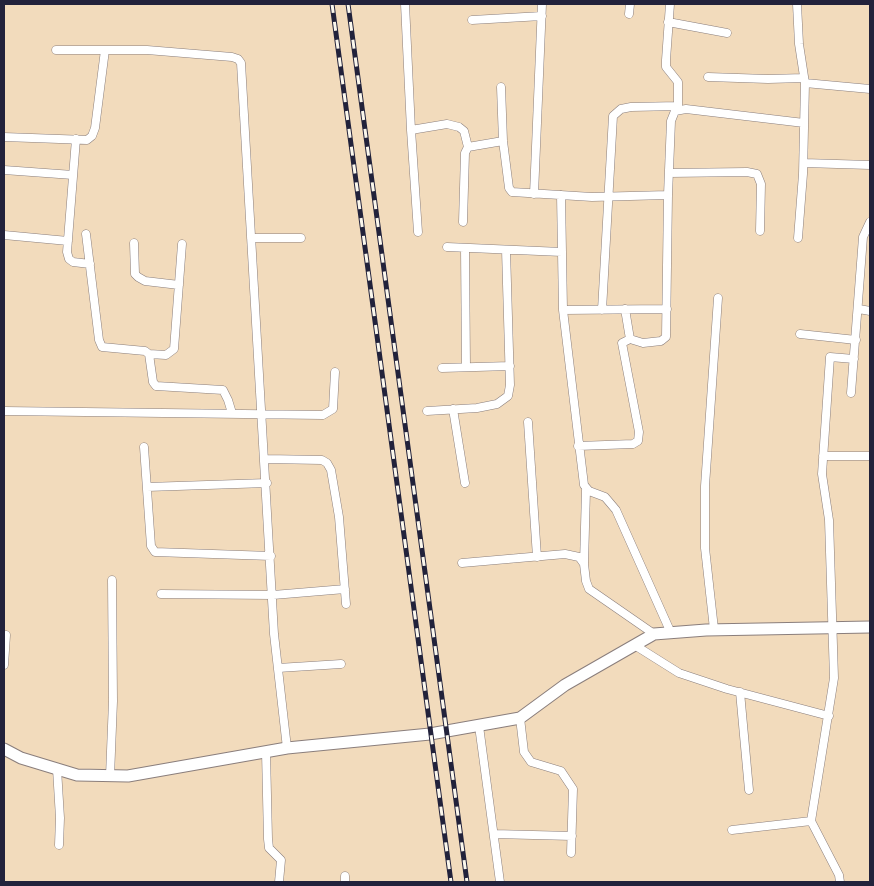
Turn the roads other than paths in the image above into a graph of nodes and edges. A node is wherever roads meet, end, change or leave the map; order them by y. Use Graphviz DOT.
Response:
graph roads {
  1 [pos="405,4"];
  2 [pos="542,4"];
  3 [pos="630,4"];
  4 [pos="670,4"];
  5 [pos="797,4"];
  6 [pos="628,14"];
  7 [pos="542,16"];
  8 [pos="472,20"];
  9 [pos="668,22"];
  10 [pos="727,33"];
  11 [pos="56,50"];
  12 [pos="105,50"];
  13 [pos="708,77"];
  14 [pos="804,80"];
  15 [pos="500,87"];
  16 [pos="870,89"];
  17 [pos="678,107"];
  18 [pos="804,123"];
  19 [pos="411,130"];
  20 [pos="4,137"];
  21 [pos="76,139"];
  22 [pos="503,141"];
  23 [pos="468,147"];
  24 [pos="804,163"];
  25 [pos="870,165"];
  26 [pos="4,170"];
  27 [pos="669,173"];
  28 [pos="74,175"];
  29 [pos="534,194"];
  30 [pos="561,195"];
  31 [pos="668,195"];
  32 [pos="609,197"];
  33 [pos="463,222"];
  34 [pos="870,222"];
  35 [pos="760,231"];
  36 [pos="418,232"];
  37 [pos="86,234"];
  38 [pos="4,235"];
  39 [pos="251,238"];
  40 [pos="301,238"];
  41 [pos="798,238"];
  42 [pos="68,241"];
  43 [pos="134,243"];
  44 [pos="182,244"];
  45 [pos="447,247"];
  46 [pos="465,248"];
  47 [pos="506,250"];
  48 [pos="562,252"];
  49 [pos="90,264"];
  50 [pos="866,264"];
  51 [pos="179,285"];
  52 [pos="718,298"];
  53 [pos="668,309"];
  54 [pos="563,310"];
  55 [pos="602,310"];
  56 [pos="625,310"];
  57 [pos="859,310"];
  58 [pos="870,311"];
  59 [pos="800,334"];
  60 [pos="630,339"];
  61 [pos="856,340"];
  62 [pos="149,354"];
  63 [pos="854,359"];
  64 [pos="510,366"];
  65 [pos="466,367"];
  66 [pos="442,368"];
  67 [pos="335,372"];
  68 [pos="851,393"];
  69 [pos="453,409"];
  70 [pos="4,411"];
  71 [pos="427,411"];
  72 [pos="232,413"];
  73 [pos="262,413"];
  74 [pos="528,422"];
  75 [pos="578,446"];
  76 [pos="144,447"];
  77 [pos="823,456"];
  78 [pos="870,456"];
  79 [pos="266,459"];
  80 [pos="267,483"];
  81 [pos="465,483"];
  82 [pos="147,487"];
  83 [pos="586,488"];
  84 [pos="271,556"];
  85 [pos="537,557"];
  86 [pos="462,563"];
  87 [pos="584,564"];
  88 [pos="112,580"];
  89 [pos="345,589"];
  90 [pos="161,594"];
  91 [pos="273,595"];
  92 [pos="346,604"];
  93 [pos="870,627"];
  94 [pos="834,628"];
  95 [pos="714,629"];
  96 [pos="671,632"];
  97 [pos="654,634"];
  98 [pos="6,635"];
  99 [pos="636,646"];
  100 [pos="341,664"];
  101 [pos="4,665"];
  102 [pos="278,668"];
  103 [pos="740,692"];
  104 [pos="828,716"];
  105 [pos="520,718"];
  106 [pos="480,726"];
  107 [pos="287,748"];
  108 [pos="4,749"];
  109 [pos="266,752"];
  110 [pos="57,769"];
  111 [pos="110,776"];
  112 [pos="749,790"];
  113 [pos="811,821"];
  114 [pos="732,830"];
  115 [pos="494,834"];
  116 [pos="572,836"];
  117 [pos="59,845"];
  118 [pos="571,853"];
  119 [pos="279,882"];
  120 [pos="500,882"];
  121 [pos="840,882"];
  1 -- 19 [label="street"];
  2 -- 7 [label="street"];
  3 -- 6 [label="street"];
  4 -- 9 [label="street"];
  5 -- 14 [label="street"];
  7 -- 8 [label="street"];
  7 -- 29 [label="street"];
  9 -- 10 [label="street"];
  9 -- 17 [label="street"];
  11 -- 12 [label="street"];
  12 -- 21 [label="street"];
  12 -- 39 [label="street"];
  13 -- 14 [label="street"];
  14 -- 16 [label="street"];
  14 -- 18 [label="street"];
  15 -- 22 [label="street"];
  17 -- 18 [label="street"];
  17 -- 27 [label="street"];
  17 -- 32 [label="street"];
  18 -- 24 [label="street"];
  19 -- 23 [label="street"];
  19 -- 36 [label="street"];
  20 -- 21 [label="street"];
  21 -- 28 [label="street"];
  22 -- 23 [label="street"];
  22 -- 29 [label="street"];
  23 -- 33 [label="street"];
  24 -- 25 [label="street"];
  24 -- 41 [label="street"];
  26 -- 28 [label="street"];
  27 -- 31 [label="street"];
  27 -- 35 [label="street"];
  28 -- 42 [label="street"];
  29 -- 30 [label="street"];
  30 -- 32 [label="street"];
  30 -- 48 [label="street"];
  31 -- 32 [label="street"];
  31 -- 53 [label="street"];
  32 -- 55 [label="street"];
  34 -- 50 [label="street"];
  37 -- 49 [label="street"];
  38 -- 42 [label="street"];
  39 -- 40 [label="street"];
  39 -- 73 [label="street"];
  42 -- 49 [label="street"];
  43 -- 51 [label="street"];
  44 -- 51 [label="street"];
  45 -- 46 [label="street"];
  46 -- 47 [label="street"];
  46 -- 65 [label="street"];
  47 -- 48 [label="street"];
  47 -- 64 [label="street"];
  48 -- 54 [label="street"];
  49 -- 62 [label="street"];
  50 -- 57 [label="street"];
  51 -- 62 [label="street"];
  52 -- 95 [label="street"];
  53 -- 56 [label="street"];
  53 -- 60 [label="street"];
  54 -- 55 [label="street"];
  54 -- 75 [label="street"];
  55 -- 56 [label="street"];
  56 -- 60 [label="street"];
  57 -- 58 [label="street"];
  57 -- 61 [label="street"];
  59 -- 61 [label="street"];
  60 -- 75 [label="street"];
  61 -- 63 [label="street"];
  62 -- 72 [label="street"];
  63 -- 68 [label="street"];
  63 -- 77 [label="street"];
  64 -- 65 [label="street"];
  64 -- 69 [label="street"];
  65 -- 66 [label="street"];
  67 -- 73 [label="street"];
  69 -- 71 [label="street"];
  69 -- 81 [label="street"];
  70 -- 72 [label="street"];
  72 -- 73 [label="street"];
  73 -- 79 [label="street"];
  74 -- 85 [label="street"];
  75 -- 83 [label="street"];
  76 -- 82 [label="street"];
  77 -- 78 [label="street"];
  77 -- 94 [label="street"];
  79 -- 80 [label="street"];
  79 -- 89 [label="street"];
  80 -- 82 [label="street"];
  80 -- 84 [label="street"];
  82 -- 84 [label="street"];
  83 -- 87 [label="street"];
  83 -- 96 [label="street"];
  84 -- 91 [label="street"];
  85 -- 86 [label="street"];
  85 -- 87 [label="street"];
  87 -- 97 [label="street"];
  88 -- 111 [label="street"];
  89 -- 91 [label="street"];
  89 -- 92 [label="street"];
  90 -- 91 [label="street"];
  91 -- 102 [label="street"];
  93 -- 94 [label="main road"];
  94 -- 95 [label="main road"];
  94 -- 104 [label="street"];
  95 -- 96 [label="main road"];
  96 -- 97 [label="main road"];
  97 -- 99 [label="main road"];
  98 -- 101 [label="street"];
  99 -- 103 [label="street"];
  99 -- 105 [label="main road"];
  100 -- 102 [label="street"];
  102 -- 107 [label="street"];
  103 -- 104 [label="street"];
  103 -- 112 [label="street"];
  104 -- 113 [label="street"];
  105 -- 106 [label="main road"];
  105 -- 116 [label="street"];
  106 -- 107 [label="main road"];
  106 -- 115 [label="street"];
  107 -- 109 [label="main road"];
  108 -- 110 [label="main road"];
  109 -- 111 [label="main road"];
  109 -- 119 [label="street"];
  110 -- 111 [label="main road"];
  110 -- 117 [label="street"];
  113 -- 114 [label="street"];
  113 -- 121 [label="street"];
  115 -- 116 [label="street"];
  115 -- 120 [label="street"];
  116 -- 118 [label="street"];
}
